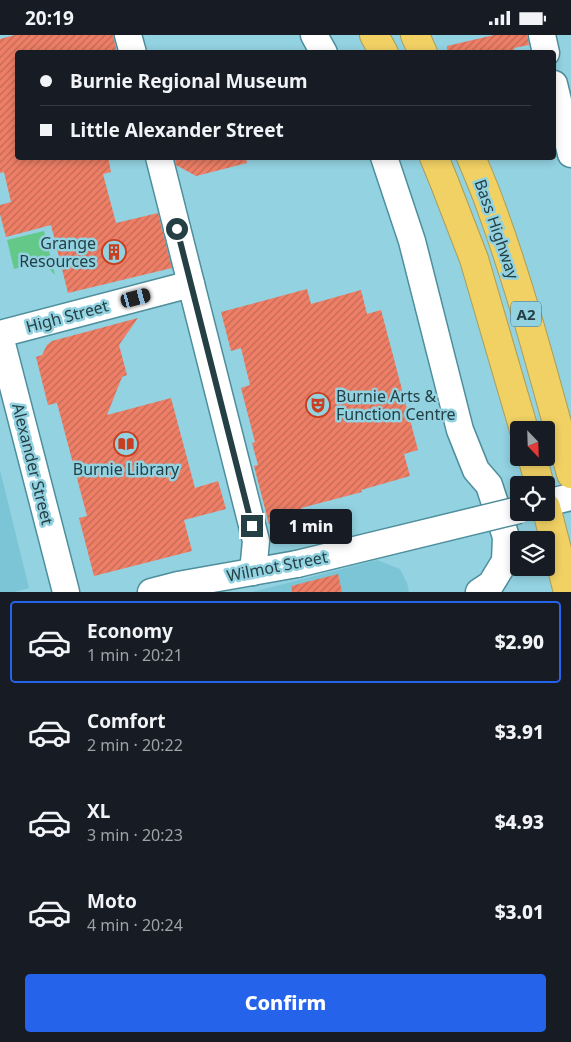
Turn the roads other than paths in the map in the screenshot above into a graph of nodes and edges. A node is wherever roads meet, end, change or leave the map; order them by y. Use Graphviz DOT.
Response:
graph roads {
  1 [pos="128,35"];
  2 [pos="314,35"];
  3 [pos="374,35"];
  4 [pos="415,35"];
  5 [pos="542,35"];
  6 [pos="132,50"];
  7 [pos="322,50"];
  8 [pos="382,50"];
  9 [pos="422,50"];
  10 [pos="545,50"];
  11 [pos="556,91"];
  12 [pos="571,154"];
  13 [pos="160,160"];
  14 [pos="385,160"];
  15 [pos="435,160"];
  16 [pos="472,160"];
  17 [pos="191,284"];
  18 [pos="0,335"];
  19 [pos="521,421"];
  20 [pos="571,474"];
  21 [pos="571,497"];
  22 [pos="555,502"];
  23 [pos="510,512"];
  24 [pos="550,521"];
  25 [pos="253,572"];
  26 [pos="66,592"];
  27 [pos="151,592"];
  28 [pos="479,592"];
  29 [pos="568,592"];
  1 -- 6 [label="street"];
  2 -- 7 [label="street"];
  3 -- 8 [label="highway"];
  4 -- 9 [label="highway"];
  5 -- 10 [label="street"];
  11 -- 12 [label="street"];
  13 -- 17 [label="street"];
  14 -- 28 [label="street"];
  15 -- 19 [label="highway, Bass Highway / A2"];
  16 -- 20 [label="highway, Bass Highway / A2"];
  17 -- 18 [label="street, High Street"];
  17 -- 25 [label="street"];
  18 -- 26 [label="street, Alexander Street"];
  21 -- 22 [label="street"];
  23 -- 25 [label="street, Wilmot Street, bridge"];
  24 -- 29 [label="highway"];
  25 -- 27 [label="street, Wilmot Street"];
}
